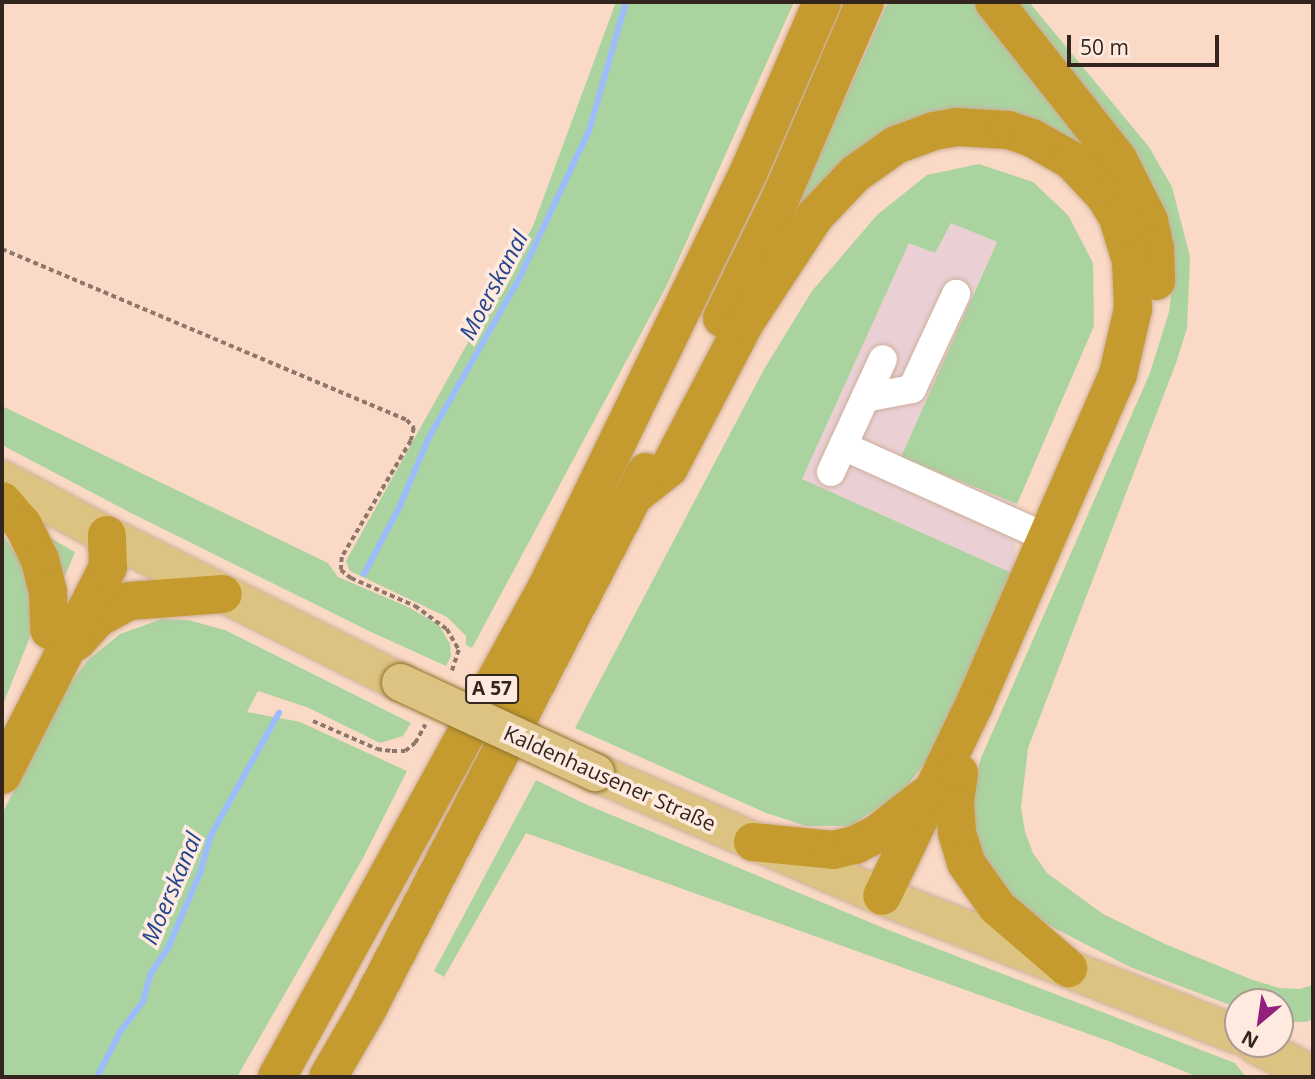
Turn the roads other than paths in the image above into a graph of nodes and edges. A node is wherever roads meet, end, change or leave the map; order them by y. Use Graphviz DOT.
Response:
graph roads {
  1 [pos="822,2"];
  2 [pos="865,2"];
  3 [pos="995,2"];
  4 [pos="956,295"];
  5 [pos="883,359"];
  6 [pos="865,398"];
  7 [pos="843,446"];
  8 [pos="831,472"];
  9 [pos="2,479"];
  10 [pos="635,495"];
  11 [pos="2,501"];
  12 [pos="107,535"];
  13 [pos="1048,538"];
  14 [pos="223,594"];
  15 [pos="54,645"];
  16 [pos="2,734"];
  17 [pos="2,775"];
  18 [pos="945,782"];
  19 [pos="753,842"];
  20 [pos="894,900"];
  21 [pos="348,954"];
  22 [pos="1068,968"];
  23 [pos="1224,1032"];
  24 [pos="1261,1058"];
  25 [pos="1281,1058"];
  26 [pos="1313,1075"];
  27 [pos="259,1077"];
  28 [pos="277,1077"];
  29 [pos="328,1077"];
  30 [pos="1276,1077"];
  1 -- 21 [label="highway, A 57"];
  2 -- 10 [label="highway, A 57"];
  3 -- 18 [label="highway"];
  4 -- 6 [label="lane"];
  5 -- 6 [label="lane"];
  6 -- 7 [label="lane"];
  7 -- 8 [label="lane"];
  7 -- 13 [label="lane"];
  9 -- 12 [label="main road, Kaldenhausener Straße"];
  10 -- 13 [label="highway"];
  10 -- 29 [label="highway, A 57"];
  11 -- 15 [label="highway"];
  12 -- 14 [label="main road, Kaldenhausener Straße"];
  12 -- 15 [label="highway"];
  13 -- 18 [label="highway"];
  14 -- 15 [label="highway"];
  14 -- 19 [label="main road, Kaldenhausener Straße, bridge"];
  15 -- 16 [label="highway"];
  15 -- 17 [label="highway"];
  18 -- 19 [label="highway"];
  18 -- 20 [label="highway"];
  18 -- 22 [label="highway"];
  19 -- 20 [label="main road, Kaldenhausener Straße"];
  20 -- 22 [label="main road, Kaldenhausener Straße"];
  21 -- 27 [label="highway"];
  21 -- 28 [label="highway, A 57"];
  22 -- 23 [label="main road, Kaldenhausener Straße"];
  24 -- 30 [label="main road"];
  25 -- 26 [label="main road"];
}
